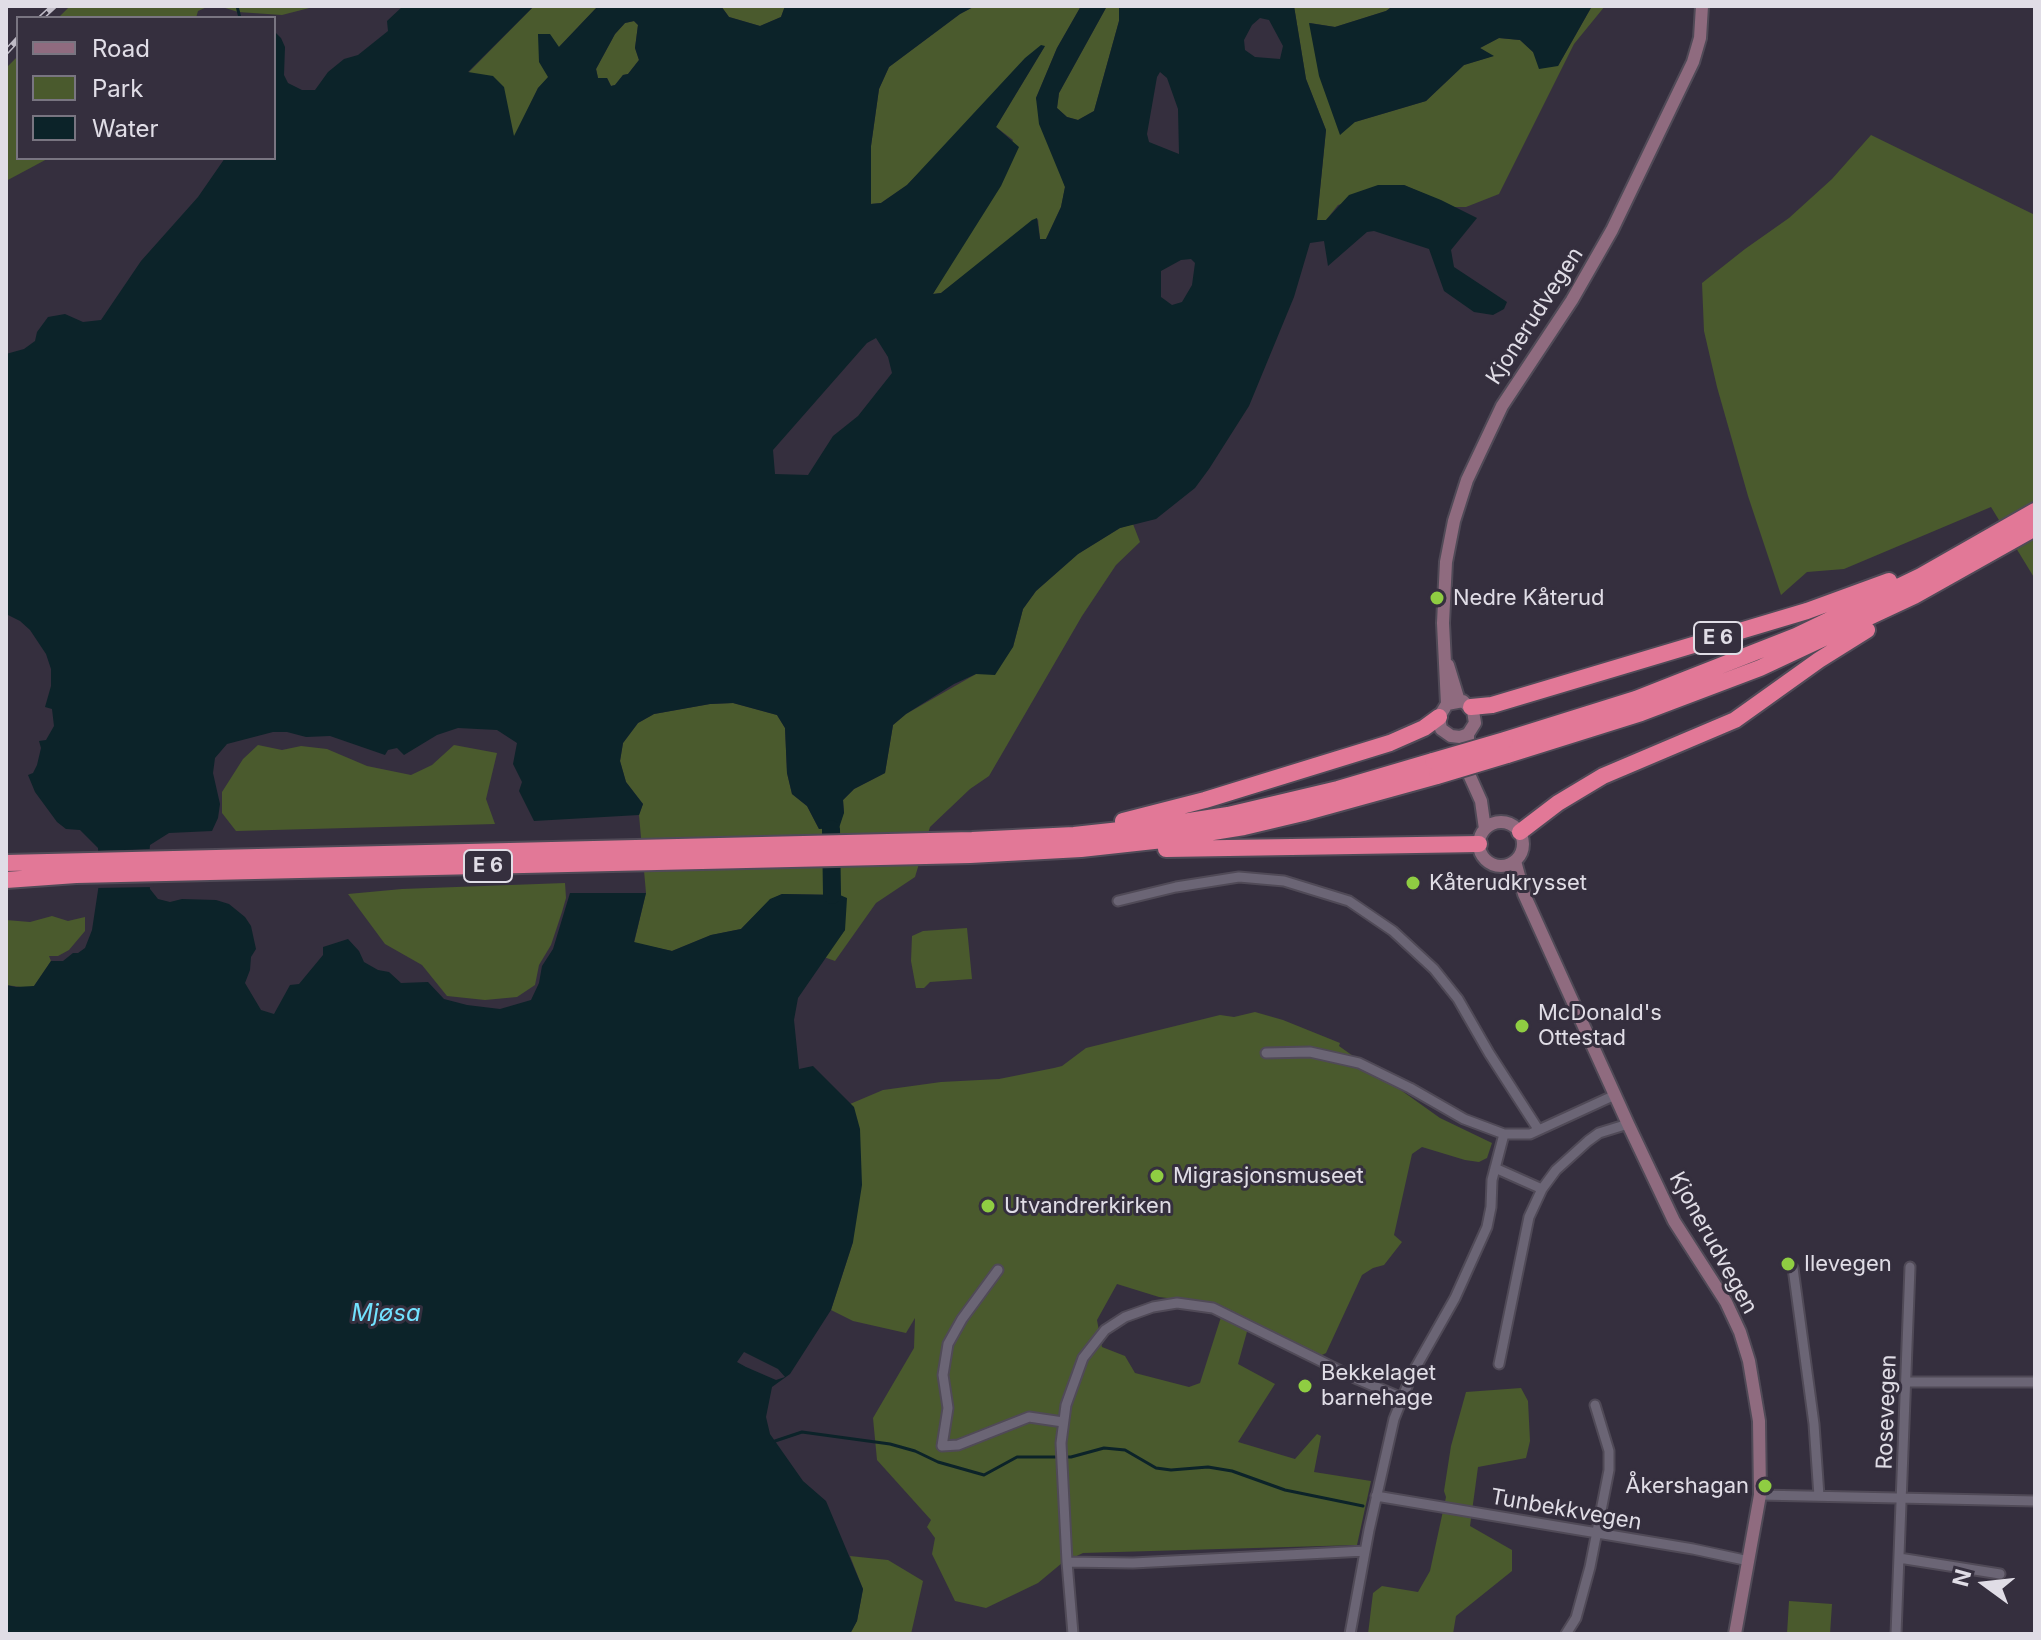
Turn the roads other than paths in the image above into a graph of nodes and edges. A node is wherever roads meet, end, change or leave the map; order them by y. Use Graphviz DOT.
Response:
graph roads {
  1 [pos="1702,6"];
  2 [pos="2035,511"];
  3 [pos="2035,528"];
  4 [pos="1961,554"];
  5 [pos="1914,596"];
  6 [pos="1454,707"];
  7 [pos="1468,734"];
  8 [pos="1451,736"];
  9 [pos="1506,748"];
  10 [pos="1468,768"];
  11 [pos="1481,801"];
  12 [pos="1501,822"];
  13 [pos="1520,832"];
  14 [pos="1482,836"];
  15 [pos="1077,842"];
  16 [pos="6,863"];
  17 [pos="1509,864"];
  18 [pos="75,867"];
  19 [pos="6,880"];
  20 [pos="1118,901"];
  21 [pos="1266,1053"];
  22 [pos="1615,1095"];
  23 [pos="1628,1124"];
  24 [pos="1538,1129"];
  25 [pos="1504,1134"];
  26 [pos="1495,1168"];
  27 [pos="1542,1189"];
  28 [pos="1910,1267"];
  29 [pos="1793,1268"];
  30 [pos="998,1270"];
  31 [pos="1499,1364"];
  32 [pos="1907,1382"];
  33 [pos="2035,1382"];
  34 [pos="1402,1398"];
  35 [pos="1595,1405"];
  36 [pos="1063,1422"];
  37 [pos="1760,1495"];
  38 [pos="1376,1496"];
  39 [pos="1819,1496"];
  40 [pos="1903,1498"];
  41 [pos="2035,1501"];
  42 [pos="1597,1534"];
  43 [pos="1365,1551"];
  44 [pos="1899,1558"];
  45 [pos="1749,1561"];
  46 [pos="1067,1562"];
  47 [pos="2000,1574"];
  48 [pos="1073,1634"];
  49 [pos="1350,1634"];
  50 [pos="1566,1634"];
  51 [pos="1735,1634"];
  52 [pos="1896,1634"];
  1 -- 6 [label="main road, Kjonerudvegen"];
  2 -- 4 [label="highway, E 6"];
  3 -- 5 [label="highway, E 6"];
  4 -- 6 [label="highway, E 6"];
  4 -- 9 [label="highway, E 6"];
  5 -- 9 [label="highway, E 6"];
  5 -- 13 [label="highway, E 6"];
  6 -- 7 [label="main road, Kjonerudvegen"];
  6 -- 8 [label="main road, Kjonerudvegen"];
  6 -- 15 [label="highway, E 6"];
  7 -- 8 [label="main road"];
  7 -- 10 [label="main road, Kjonerudvegen"];
  8 -- 10 [label="main road, Kjonerudvegen"];
  9 -- 15 [label="highway, E 6, bridge"];
  10 -- 11 [label="main road, Kjonerudvegen"];
  11 -- 12 [label="main road, Kjonerudvegen"];
  11 -- 14 [label="main road, Kjonerudvegen"];
  12 -- 13 [label="main road, Kjonerudvegen"];
  12 -- 14 [label="main road"];
  13 -- 17 [label="main road"];
  14 -- 15 [label="highway, E 6"];
  14 -- 17 [label="main road, Kjonerudvegen"];
  15 -- 18 [label="highway, E 6"];
  16 -- 18 [label="highway, E 6"];
  17 -- 22 [label="main road, Kjonerudvegen"];
  18 -- 19 [label="highway, E 6"];
  20 -- 24 [label="street"];
  21 -- 25 [label="street"];
  22 -- 23 [label="main road, Kjonerudvegen"];
  22 -- 24 [label="street"];
  23 -- 27 [label="street"];
  23 -- 37 [label="main road, Kjonerudvegen"];
  24 -- 25 [label="street"];
  25 -- 26 [label="street"];
  26 -- 27 [label="street"];
  26 -- 34 [label="street"];
  27 -- 31 [label="street"];
  28 -- 32 [label="street, Rosevegen"];
  29 -- 39 [label="street"];
  30 -- 36 [label="street"];
  32 -- 33 [label="street"];
  32 -- 40 [label="street, Rosevegen"];
  34 -- 36 [label="street"];
  34 -- 38 [label="street"];
  35 -- 42 [label="street"];
  36 -- 46 [label="street"];
  37 -- 39 [label="street"];
  37 -- 45 [label="main road, Kjonerudvegen"];
  38 -- 42 [label="street, Tunbekkvegen"];
  38 -- 43 [label="street"];
  39 -- 40 [label="street"];
  40 -- 41 [label="street"];
  40 -- 44 [label="street, Rosevegen"];
  42 -- 45 [label="street, Tunbekkvegen"];
  42 -- 50 [label="street"];
  43 -- 46 [label="street"];
  43 -- 49 [label="street"];
  44 -- 47 [label="street"];
  44 -- 52 [label="street, Rosevegen"];
  45 -- 51 [label="main road, Kjonerudvegen"];
  46 -- 48 [label="street"];
}
